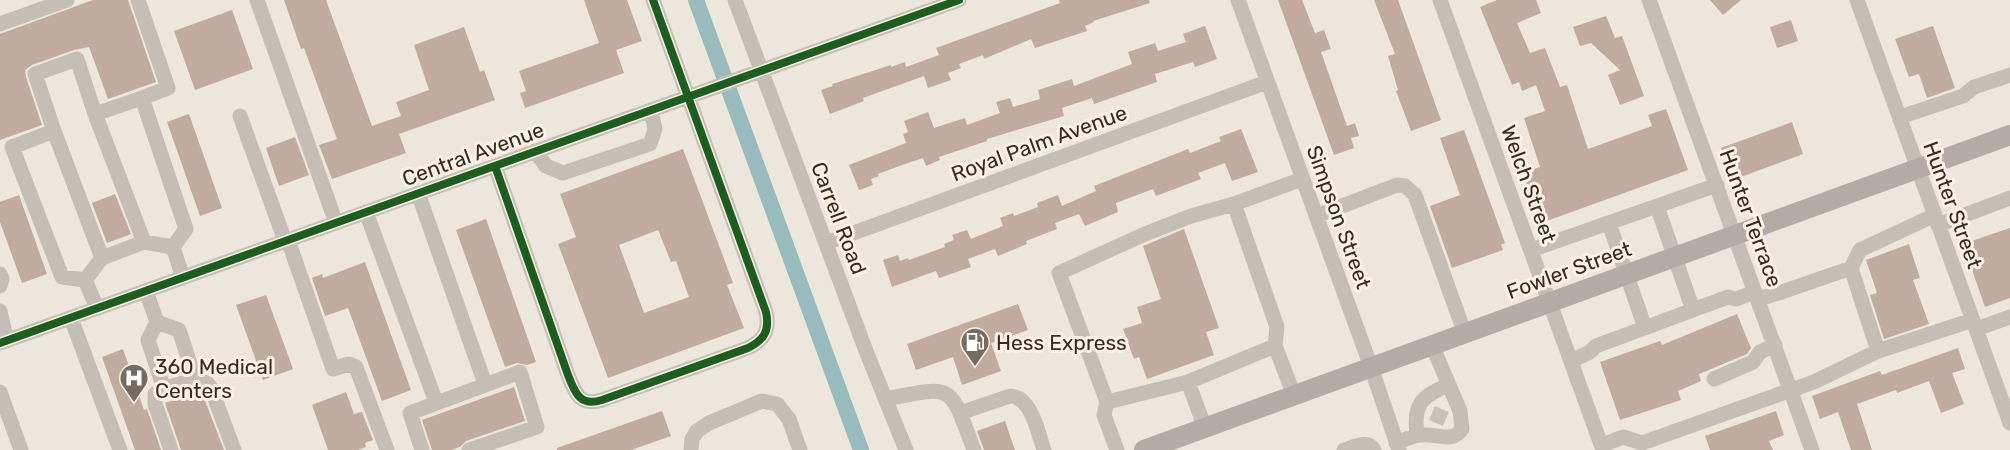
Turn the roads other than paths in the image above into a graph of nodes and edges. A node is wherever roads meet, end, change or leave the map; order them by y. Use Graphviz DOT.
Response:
graph roads {
  1 [pos="67,0"];
  2 [pos="138,0"];
  3 [pos="257,0"];
  4 [pos="653,0"];
  5 [pos="735,0"];
  6 [pos="959,0"];
  7 [pos="1238,0"];
  8 [pos="1440,0"];
  9 [pos="1649,0"];
  10 [pos="1857,0"];
  11 [pos="933,4"];
  12 [pos="0,24"];
  13 [pos="754,73"];
  14 [pos="2010,75"];
  15 [pos="1267,82"];
  16 [pos="687,97"];
  17 [pos="142,98"];
  18 [pos="651,110"];
  19 [pos="95,114"];
  20 [pos="240,117"];
  21 [pos="1900,117"];
  22 [pos="54,131"];
  23 [pos="2010,135"];
  24 [pos="6,149"];
  25 [pos="535,151"];
  26 [pos="495,166"];
  27 [pos="1918,169"];
  28 [pos="1302,179"];
  29 [pos="1717,185"];
  30 [pos="418,193"];
  31 [pos="2010,198"];
  32 [pos="1234,204"];
  33 [pos="1657,206"];
  34 [pos="366,212"];
  35 [pos="1316,216"];
  36 [pos="1937,220"];
  37 [pos="336,223"];
  38 [pos="1609,223"];
  39 [pos="1735,236"];
  40 [pos="286,240"];
  41 [pos="144,242"];
  42 [pos="826,243"];
  43 [pos="173,247"];
  44 [pos="1531,250"];
  45 [pos="102,258"];
  46 [pos="1675,258"];
  47 [pos="1851,268"];
  48 [pos="1627,275"];
  49 [pos="183,278"];
  50 [pos="85,280"];
  51 [pos="146,291"];
  52 [pos="1756,295"];
  53 [pos="1550,303"];
  54 [pos="97,308"];
  55 [pos="0,310"];
  56 [pos="1693,310"];
  57 [pos="2010,317"];
  58 [pos="71,318"];
  59 [pos="157,322"];
  60 [pos="1974,324"];
  61 [pos="1645,328"];
  62 [pos="1465,334"];
  63 [pos="4,342"];
  64 [pos="1432,345"];
  65 [pos="1775,345"];
  66 [pos="1275,346"];
  67 [pos="1878,351"];
  68 [pos="1571,361"];
  69 [pos="1371,367"];
  70 [pos="195,379"];
  71 [pos="1714,380"];
  72 [pos="1188,382"];
  73 [pos="485,384"];
  74 [pos="164,389"];
  75 [pos="1791,391"];
  76 [pos="0,392"];
  77 [pos="1448,393"];
  78 [pos="1294,395"];
  79 [pos="886,399"];
  80 [pos="436,402"];
  81 [pos="1107,402"];
  82 [pos="960,413"];
  83 [pos="2010,423"];
  84 [pos="1205,428"];
  85 [pos="1428,431"];
  86 [pos="1398,446"];
  87 [pos="1603,447"];
  88 [pos="969,449"];
  89 [pos="1153,449"];
  90 [pos="21,450"];
  91 [pos="120,450"];
  92 [pos="171,450"];
  93 [pos="234,450"];
  94 [pos="387,450"];
  95 [pos="422,450"];
  96 [pos="470,450"];
  97 [pos="691,450"];
  98 [pos="800,450"];
  99 [pos="906,450"];
  100 [pos="1044,450"];
  101 [pos="1117,450"];
  102 [pos="1344,450"];
  103 [pos="1374,450"];
  104 [pos="1812,450"];
  1 -- 12 [label="street"];
  2 -- 17 [label="street"];
  3 -- 37 [label="street"];
  4 -- 16 [label="street"];
  5 -- 13 [label="street, Carrell Road"];
  6 -- 11 [label="street, Central Avenue"];
  7 -- 15 [label="street, Simpson Street"];
  8 -- 44 [label="street, Welch Street"];
  9 -- 29 [label="street, Hunter Terrace"];
  10 -- 21 [label="street, Hunter Street"];
  11 -- 13 [label="street, Central Avenue"];
  13 -- 16 [label="street, Central Avenue"];
  13 -- 42 [label="street, Carrell Road"];
  14 -- 21 [label="street"];
  15 -- 28 [label="street, Simpson Street"];
  15 -- 42 [label="street, Royal Palm Avenue"];
  16 -- 18 [label="street, Central Avenue"];
  16 -- 26 [label="street"];
  17 -- 19 [label="street"];
  17 -- 43 [label="street"];
  18 -- 25 [label="street, Central Avenue"];
  18 -- 25 [label="street"];
  19 -- 22 [label="street"];
  19 -- 41 [label="street"];
  20 -- 40 [label="street"];
  21 -- 27 [label="street, Hunter Street"];
  22 -- 24 [label="street"];
  22 -- 45 [label="street"];
  23 -- 27 [label="main road, Fowler Street"];
  24 -- 50 [label="street"];
  25 -- 26 [label="street, Central Avenue"];
  26 -- 30 [label="street, Central Avenue"];
  27 -- 36 [label="street, Hunter Street"];
  27 -- 39 [label="main road, Fowler Street"];
  28 -- 32 [label="street"];
  28 -- 35 [label="street, Simpson Street"];
  29 -- 33 [label="street"];
  29 -- 39 [label="street, Hunter Terrace"];
  30 -- 34 [label="street, Central Avenue"];
  30 -- 73 [label="street"];
  31 -- 36 [label="street"];
  32 -- 66 [label="street"];
  32 -- 81 [label="street"];
  33 -- 38 [label="street"];
  33 -- 46 [label="street"];
  34 -- 37 [label="street, Central Avenue"];
  34 -- 80 [label="street"];
  35 -- 62 [label="street"];
  35 -- 69 [label="street, Simpson Street"];
  36 -- 47 [label="street"];
  36 -- 60 [label="street, Hunter Street"];
  37 -- 40 [label="street, Central Avenue"];
  38 -- 44 [label="street"];
  38 -- 48 [label="street"];
  39 -- 46 [label="main road, Fowler Street"];
  39 -- 52 [label="street, Hunter Terrace"];
  40 -- 49 [label="street, Central Avenue"];
  40 -- 94 [label="street"];
  41 -- 43 [label="street"];
  41 -- 45 [label="street"];
  42 -- 79 [label="street, Carrell Road"];
  43 -- 49 [label="street"];
  44 -- 53 [label="street, Welch Street"];
  45 -- 50 [label="street"];
  46 -- 48 [label="main road, Fowler Street"];
  46 -- 56 [label="street"];
  47 -- 52 [label="street"];
  47 -- 67 [label="street"];
  48 -- 53 [label="main road, Fowler Street"];
  48 -- 61 [label="street"];
  49 -- 51 [label="street, Central Avenue"];
  50 -- 54 [label="street"];
  51 -- 54 [label="street, Central Avenue"];
  51 -- 59 [label="street"];
  52 -- 56 [label="street"];
  52 -- 65 [label="street, Hunter Terrace"];
  53 -- 62 [label="main road, Fowler Street"];
  53 -- 68 [label="street, Welch Street"];
  54 -- 58 [label="street, Central Avenue"];
  55 -- 63 [label="street"];
  56 -- 61 [label="street"];
  57 -- 60 [label="street"];
  58 -- 63 [label="street, Central Avenue"];
  58 -- 91 [label="street"];
  59 -- 70 [label="street"];
  59 -- 74 [label="street"];
  60 -- 67 [label="street"];
  60 -- 83 [label="street, Hunter Street"];
  61 -- 68 [label="street"];
  62 -- 64 [label="main road, Fowler Street"];
  64 -- 69 [label="main road, Fowler Street"];
  64 -- 77 [label="street"];
  65 -- 71 [label="street"];
  65 -- 75 [label="street, Hunter Terrace"];
  66 -- 72 [label="street"];
  66 -- 78 [label="street"];
  67 -- 75 [label="street"];
  68 -- 87 [label="street, Welch Street"];
  69 -- 78 [label="main road, Fowler Street"];
  69 -- 86 [label="street, Simpson Street"];
  70 -- 74 [label="street"];
  70 -- 93 [label="street"];
  72 -- 81 [label="street"];
  72 -- 84 [label="street"];
  73 -- 80 [label="street"];
  73 -- 96 [label="street"];
  74 -- 92 [label="street"];
  75 -- 87 [label="street"];
  75 -- 104 [label="street, Hunter Terrace"];
  76 -- 90 [label="street"];
  77 -- 85 [label="street"];
  77 -- 85 [label="street"];
  78 -- 84 [label="main road, Fowler Street"];
  79 -- 82 [label="street"];
  79 -- 99 [label="street, Carrell Road"];
  80 -- 95 [label="street"];
  81 -- 101 [label="street"];
  82 -- 88 [label="street"];
  82 -- 100 [label="street"];
  84 -- 89 [label="main road, Fowler Street"];
  85 -- 86 [label="street"];
  97 -- 98 [label="street"];
  102 -- 103 [label="street"];
}
